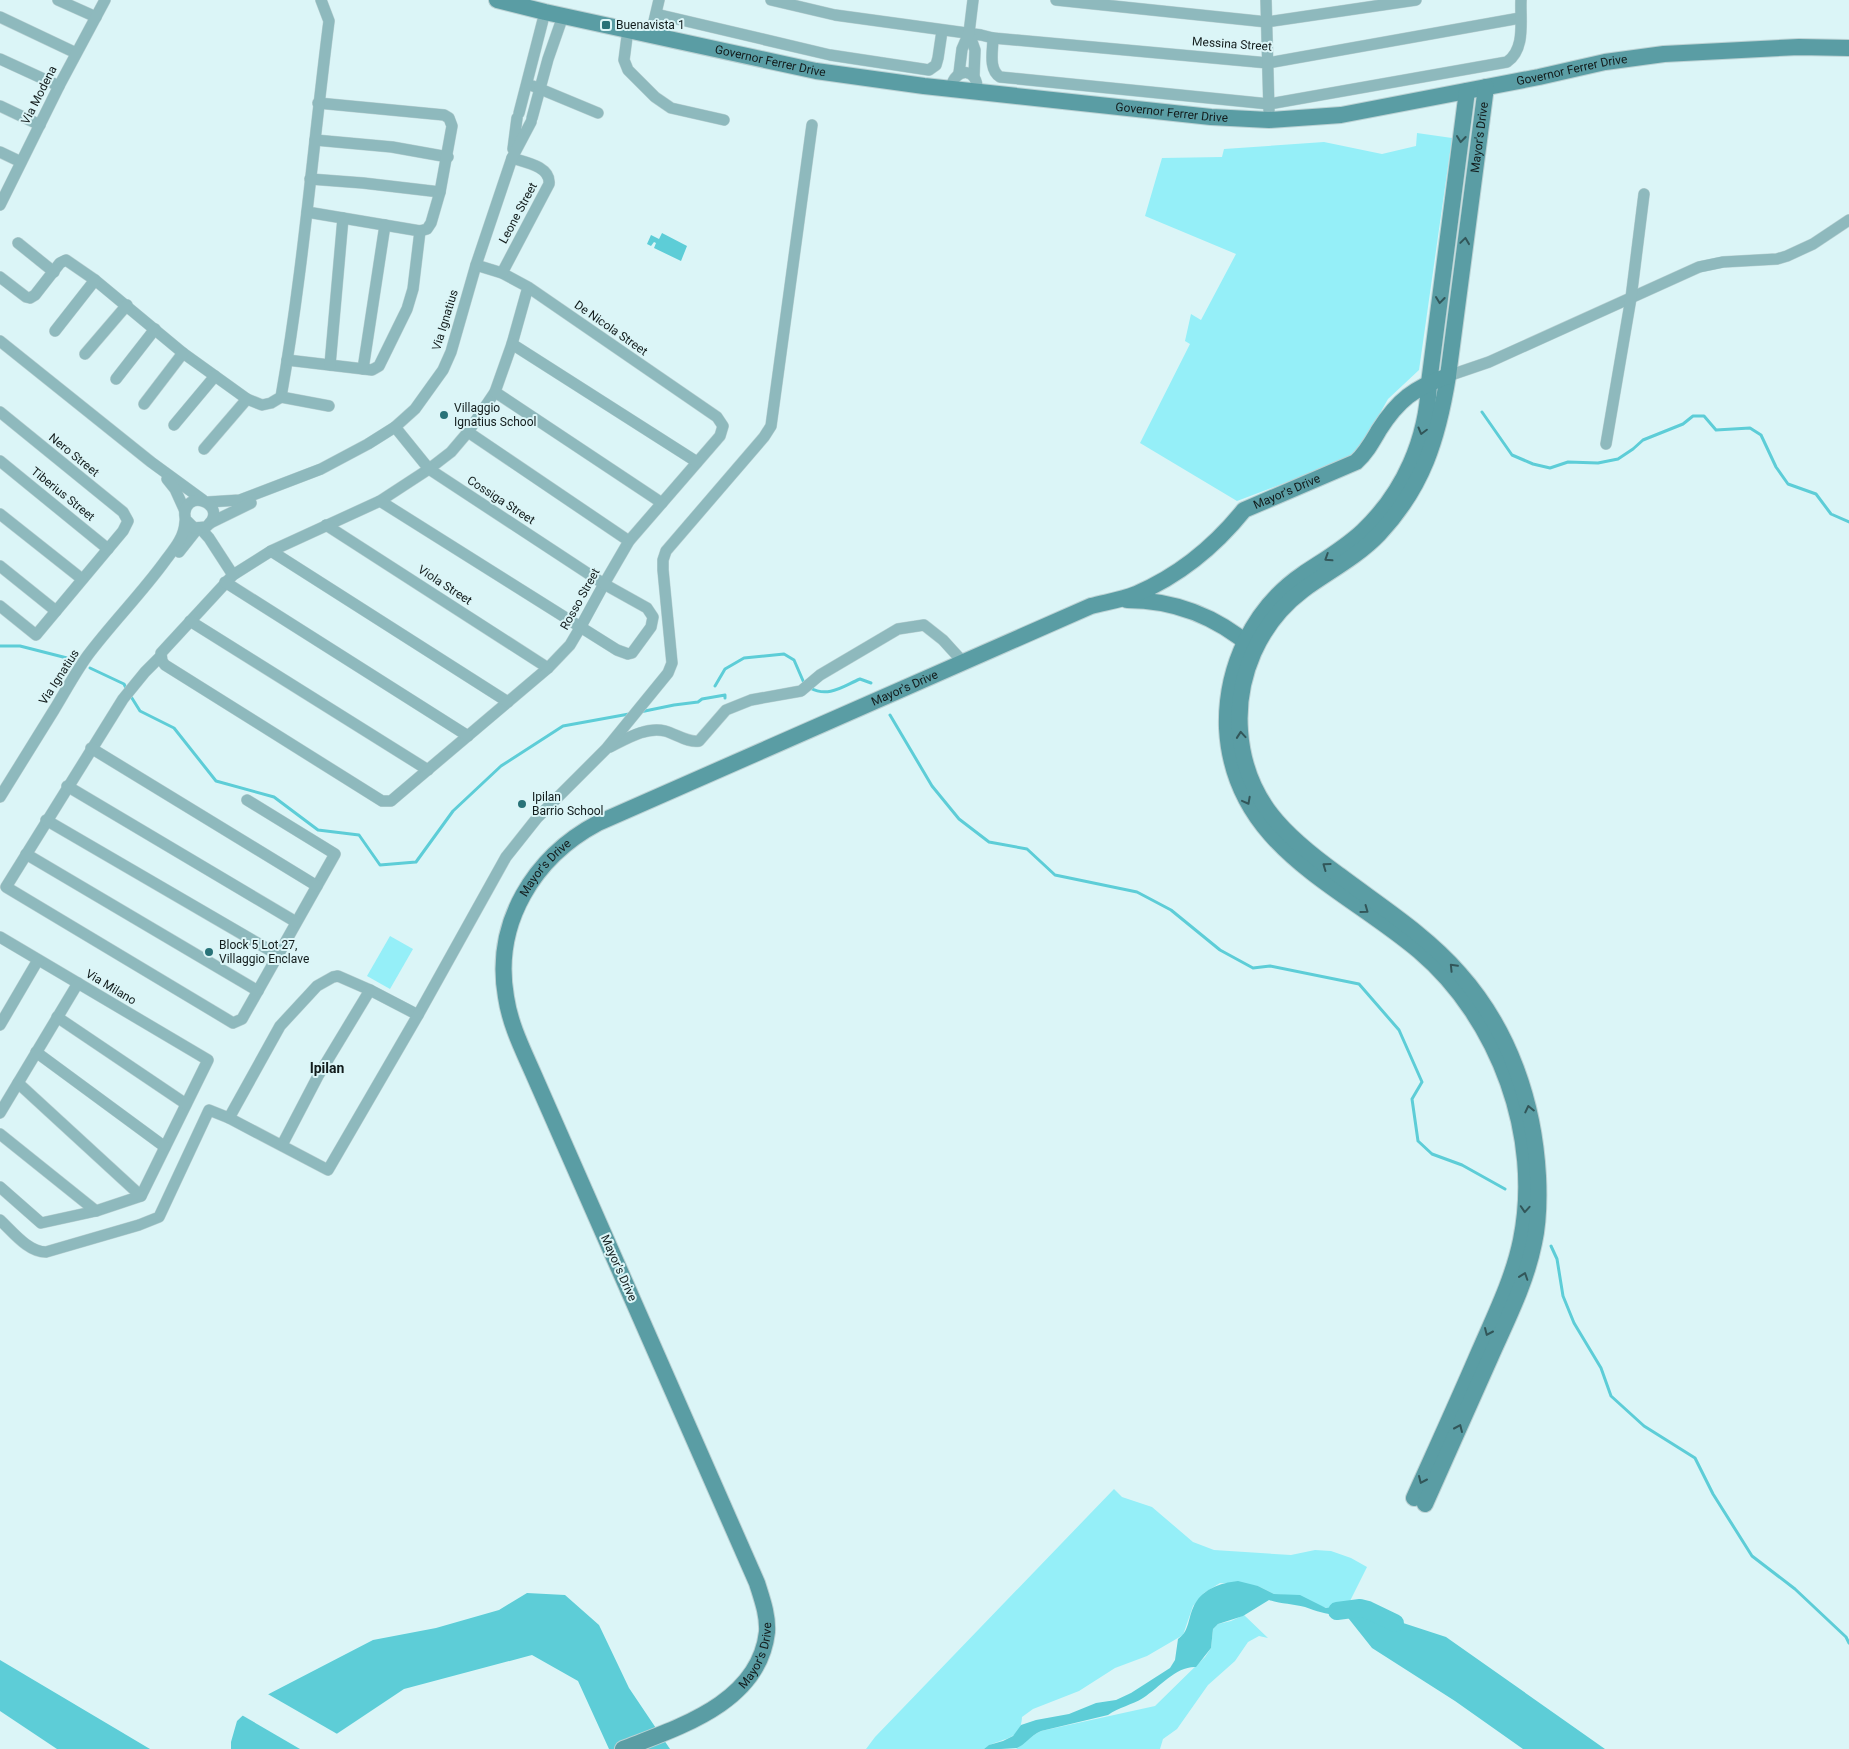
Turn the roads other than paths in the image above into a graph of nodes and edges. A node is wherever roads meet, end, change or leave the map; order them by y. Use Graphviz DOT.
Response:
graph roads {
  1 [pos="58,0"];
  2 [pos="105,0"];
  3 [pos="320,0"];
  4 [pos="497,0"];
  5 [pos="659,0"];
  6 [pos="771,0"];
  7 [pos="973,0"];
  8 [pos="1056,0"];
  9 [pos="1266,0"];
  10 [pos="1416,0"];
  11 [pos="1521,0"];
  12 [pos="545,12"];
  13 [pos="656,14"];
  14 [pos="564,16"];
  15 [pos="0,17"];
  16 [pos="96,17"];
  17 [pos="1520,18"];
  18 [pos="1267,22"];
  19 [pos="628,29"];
  20 [pos="942,31"];
  21 [pos="969,33"];
  22 [pos="651,34"];
  23 [pos="994,38"];
  24 [pos="1849,48"];
  25 [pos="76,53"];
  26 [pos="534,55"];
  27 [pos="548,59"];
  28 [pos="0,60"];
  29 [pos="1268,63"];
  30 [pos="959,73"];
  31 [pos="975,84"];
  32 [pos="527,85"];
  33 [pos="59,86"];
  34 [pos="1486,87"];
  35 [pos="540,88"];
  36 [pos="951,88"];
  37 [pos="1467,91"];
  38 [pos="318,103"];
  39 [pos="0,106"];
  40 [pos="1269,112"];
  41 [pos="598,113"];
  42 [pos="724,120"];
  43 [pos="40,124"];
  44 [pos="812,125"];
  45 [pos="315,140"];
  46 [pos="0,152"];
  47 [pos="448,157"];
  48 [pos="512,158"];
  49 [pos="21,162"];
  50 [pos="310,179"];
  51 [pos="440,192"];
  52 [pos="1644,194"];
  53 [pos="0,203"];
  54 [pos="307,212"];
  55 [pos="343,218"];
  56 [pos="1849,220"];
  57 [pos="385,225"];
  58 [pos="420,231"];
  59 [pos="18,243"];
  60 [pos="476,265"];
  61 [pos="54,272"];
  62 [pos="502,273"];
  63 [pos="0,277"];
  64 [pos="95,280"];
  65 [pos="528,287"];
  66 [pos="1631,298"];
  67 [pos="127,305"];
  68 [pos="155,329"];
  69 [pos="55,331"];
  70 [pos="0,341"];
  71 [pos="512,344"];
  72 [pos="183,353"];
  73 [pos="85,354"];
  74 [pos="287,360"];
  75 [pos="330,365"];
  76 [pos="363,369"];
  77 [pos="215,376"];
  78 [pos="1448,376"];
  79 [pos="116,378"];
  80 [pos="1429,383"];
  81 [pos="495,392"];
  82 [pos="280,397"];
  83 [pos="247,399"];
  84 [pos="144,404"];
  85 [pos="329,406"];
  86 [pos="0,412"];
  87 [pos="174,425"];
  88 [pos="723,426"];
  89 [pos="395,427"];
  90 [pos="468,432"];
  91 [pos="1606,444"];
  92 [pos="204,449"];
  93 [pos="0,461"];
  94 [pos="151,462"];
  95 [pos="697,462"];
  96 [pos="429,469"];
  97 [pos="296,479"];
  98 [pos="205,501"];
  99 [pos="380,501"];
  100 [pos="662,502"];
  101 [pos="0,514"];
  102 [pos="185,515"];
  103 [pos="326,525"];
  104 [pos="204,526"];
  105 [pos="630,541"];
  106 [pos="108,548"];
  107 [pos="271,551"];
  108 [pos="0,566"];
  109 [pos="229,578"];
  110 [pos="82,579"];
  111 [pos="152,580"];
  112 [pos="604,584"];
  113 [pos="1120,600"];
  114 [pos="0,606"];
  115 [pos="56,611"];
  116 [pos="190,621"];
  117 [pos="580,628"];
  118 [pos="1250,646"];
  119 [pos="160,657"];
  120 [pos="963,662"];
  121 [pos="548,668"];
  122 [pos="508,702"];
  123 [pos="468,736"];
  124 [pos="91,748"];
  125 [pos="606,750"];
  126 [pos="428,770"];
  127 [pos="67,786"];
  128 [pos="0,797"];
  129 [pos="247,800"];
  130 [pos="46,820"];
  131 [pos="26,854"];
  132 [pos="317,886"];
  133 [pos="296,922"];
  134 [pos="0,937"];
  135 [pos="278,956"];
  136 [pos="38,960"];
  137 [pos="78,983"];
  138 [pos="370,990"];
  139 [pos="258,991"];
  140 [pos="0,1000"];
  141 [pos="11,1006"];
  142 [pos="418,1015"];
  143 [pos="57,1017"];
  144 [pos="0,1025"];
  145 [pos="36,1052"];
  146 [pos="18,1083"];
  147 [pos="186,1104"];
  148 [pos="0,1113"];
  149 [pos="229,1118"];
  150 [pos="0,1134"];
  151 [pos="282,1145"];
  152 [pos="165,1147"];
  153 [pos="0,1187"];
  154 [pos="141,1196"];
  155 [pos="96,1211"];
  156 [pos="0,1220"];
  157 [pos="1420,1501"];
  158 [pos="623,1749"];
  1 -- 16 [label="street"];
  2 -- 16 [label="street, Via Modena"];
  3 -- 38 [label="street"];
  4 -- 12 [label="street, Governor Ferrer Drive"];
  5 -- 13 [label="street"];
  6 -- 20 [label="street, Messina Street"];
  7 -- 21 [label="street"];
  8 -- 18 [label="street"];
  9 -- 18 [label="street"];
  10 -- 18 [label="street"];
  11 -- 17 [label="street"];
  12 -- 14 [label="street, Governor Ferrer Drive"];
  12 -- 26 [label="street, Via Ignatius"];
  13 -- 20 [label="street"];
  13 -- 22 [label="street"];
  14 -- 19 [label="street, Governor Ferrer Drive"];
  14 -- 27 [label="street, Via Ignatius"];
  15 -- 25 [label="street"];
  16 -- 25 [label="street, Via Modena"];
  17 -- 29 [label="street, Messina Street"];
  17 -- 40 [label="street"];
  18 -- 29 [label="street"];
  19 -- 22 [label="street, Governor Ferrer Drive"];
  19 -- 42 [label="street"];
  20 -- 21 [label="street, Messina Street"];
  21 -- 23 [label="street, Messina Street"];
  21 -- 30 [label="street"];
  21 -- 31 [label="street"];
  22 -- 36 [label="street, Governor Ferrer Drive"];
  23 -- 29 [label="street, Messina Street"];
  23 -- 40 [label="street"];
  24 -- 34 [label="street, Governor Ferrer Drive"];
  25 -- 33 [label="street, Via Modena"];
  26 -- 27 [label="street"];
  26 -- 32 [label="street, Via Ignatius"];
  27 -- 35 [label="street, Via Ignatius"];
  28 -- 33 [label="street"];
  29 -- 40 [label="street"];
  30 -- 31 [label="street"];
  30 -- 36 [label="street"];
  31 -- 36 [label="street, Governor Ferrer Drive"];
  31 -- 40 [label="street, Governor Ferrer Drive"];
  32 -- 35 [label="street"];
  32 -- 48 [label="street, Via Ignatius"];
  33 -- 43 [label="street, Via Modena"];
  34 -- 37 [label="street, Governor Ferrer Drive"];
  78 -- 34 [label="street, Mayor's Drive, one-way"];
  35 -- 41 [label="street"];
  35 -- 48 [label="street, Via Ignatius"];
  37 -- 40 [label="street, Governor Ferrer Drive"];
  37 -- 80 [label="street, Mayor's Drive, one-way"];
  38 -- 45 [label="street"];
  38 -- 47 [label="street"];
  39 -- 43 [label="street"];
  43 -- 49 [label="street, Via Modena"];
  44 -- 125 [label="street"];
  45 -- 47 [label="street"];
  45 -- 50 [label="street"];
  46 -- 49 [label="street"];
  47 -- 51 [label="street"];
  48 -- 60 [label="street, Via Ignatius"];
  48 -- 62 [label="street, Leone Street"];
  49 -- 53 [label="street, Via Modena"];
  50 -- 51 [label="street"];
  50 -- 54 [label="street"];
  51 -- 58 [label="street"];
  52 -- 66 [label="street"];
  54 -- 55 [label="street"];
  54 -- 74 [label="street"];
  55 -- 57 [label="street"];
  55 -- 75 [label="street"];
  56 -- 66 [label="street"];
  57 -- 58 [label="street"];
  57 -- 76 [label="street"];
  58 -- 76 [label="street"];
  59 -- 61 [label="street"];
  60 -- 62 [label="street, De Nicola Street"];
  60 -- 89 [label="street, Via Ignatius"];
  61 -- 63 [label="street"];
  61 -- 64 [label="street"];
  62 -- 65 [label="street, De Nicola Street"];
  64 -- 67 [label="street"];
  64 -- 69 [label="street"];
  65 -- 71 [label="street"];
  65 -- 88 [label="street, De Nicola Street"];
  66 -- 78 [label="street"];
  66 -- 91 [label="street"];
  67 -- 68 [label="street"];
  67 -- 73 [label="street"];
  68 -- 72 [label="street"];
  68 -- 79 [label="street"];
  70 -- 94 [label="street"];
  71 -- 81 [label="street"];
  71 -- 95 [label="street"];
  72 -- 77 [label="street"];
  72 -- 84 [label="street"];
  74 -- 75 [label="street"];
  74 -- 82 [label="street"];
  75 -- 76 [label="street"];
  77 -- 83 [label="street"];
  77 -- 87 [label="street"];
  78 -- 80 [label="street, Mayor's Drive"];
  78 -- 118 [label="street"];
  80 -- 113 [label="street, Mayor's Drive"];
  80 -- 118 [label="street, one-way"];
  81 -- 90 [label="street"];
  81 -- 100 [label="street"];
  82 -- 83 [label="street"];
  82 -- 85 [label="street"];
  83 -- 92 [label="street"];
  86 -- 106 [label="street, Nero Street"];
  88 -- 95 [label="street, Rosso Street"];
  89 -- 96 [label="street, Cossiga Street"];
  89 -- 97 [label="street, Via Ignatius"];
  90 -- 96 [label="street"];
  90 -- 105 [label="street"];
  93 -- 106 [label="street, Tiberius Street"];
  94 -- 98 [label="street"];
  94 -- 102 [label="street"];
  95 -- 100 [label="street, Rosso Street"];
  96 -- 99 [label="street"];
  96 -- 112 [label="street, Cossiga Street"];
  97 -- 98 [label="street, Via Ignatius"];
  97 -- 104 [label="street, Via Ignatius"];
  98 -- 102 [label="street"];
  98 -- 104 [label="street"];
  99 -- 103 [label="street"];
  99 -- 117 [label="street"];
  100 -- 105 [label="street, Rosso Street"];
  101 -- 110 [label="street"];
  102 -- 104 [label="street"];
  102 -- 111 [label="street, Via Ignatius"];
  103 -- 107 [label="street"];
  103 -- 121 [label="street, Viola Street"];
  104 -- 109 [label="street"];
  104 -- 111 [label="street, Via Ignatius"];
  105 -- 112 [label="street, Rosso Street"];
  106 -- 110 [label="street"];
  107 -- 109 [label="street"];
  107 -- 122 [label="street"];
  108 -- 115 [label="street"];
  109 -- 116 [label="street"];
  109 -- 123 [label="street"];
  110 -- 115 [label="street"];
  111 -- 128 [label="street, Via Ignatius"];
  112 -- 117 [label="street, Rosso Street"];
  112 -- 117 [label="street, Cossiga Street"];
  113 -- 118 [label="street"];
  113 -- 120 [label="street, Mayor's Drive"];
  114 -- 115 [label="street"];
  116 -- 119 [label="street"];
  116 -- 126 [label="street"];
  117 -- 121 [label="street, Rosso Street"];
  118 -- 157 [label="street"];
  119 -- 124 [label="street"];
  119 -- 126 [label="street, Rosso Street"];
  120 -- 125 [label="street"];
  120 -- 158 [label="street, Mayor's Drive"];
  121 -- 122 [label="street, Rosso Street"];
  122 -- 123 [label="street, Rosso Street"];
  123 -- 126 [label="street, Rosso Street"];
  124 -- 127 [label="street"];
  124 -- 132 [label="street"];
  125 -- 142 [label="street"];
  127 -- 130 [label="street"];
  127 -- 133 [label="street"];
  129 -- 132 [label="street"];
  130 -- 131 [label="street"];
  130 -- 135 [label="street"];
  131 -- 139 [label="street"];
  131 -- 139 [label="street"];
  132 -- 133 [label="street"];
  133 -- 135 [label="street"];
  134 -- 136 [label="street, Via Milano"];
  135 -- 139 [label="street"];
  136 -- 137 [label="street, Via Milano"];
  136 -- 141 [label="street"];
  137 -- 143 [label="street"];
  137 -- 147 [label="street, Via Milano"];
  138 -- 142 [label="street"];
  138 -- 149 [label="street"];
  138 -- 151 [label="street"];
  140 -- 141 [label="street"];
  141 -- 144 [label="street"];
  142 -- 151 [label="street"];
  143 -- 145 [label="street"];
  143 -- 147 [label="street"];
  145 -- 146 [label="street"];
  145 -- 152 [label="street"];
  146 -- 148 [label="street"];
  146 -- 154 [label="street"];
  147 -- 152 [label="street"];
  149 -- 151 [label="street"];
  149 -- 156 [label="street"];
  150 -- 155 [label="street"];
  152 -- 154 [label="street"];
  153 -- 155 [label="street"];
  154 -- 155 [label="street"];
}
